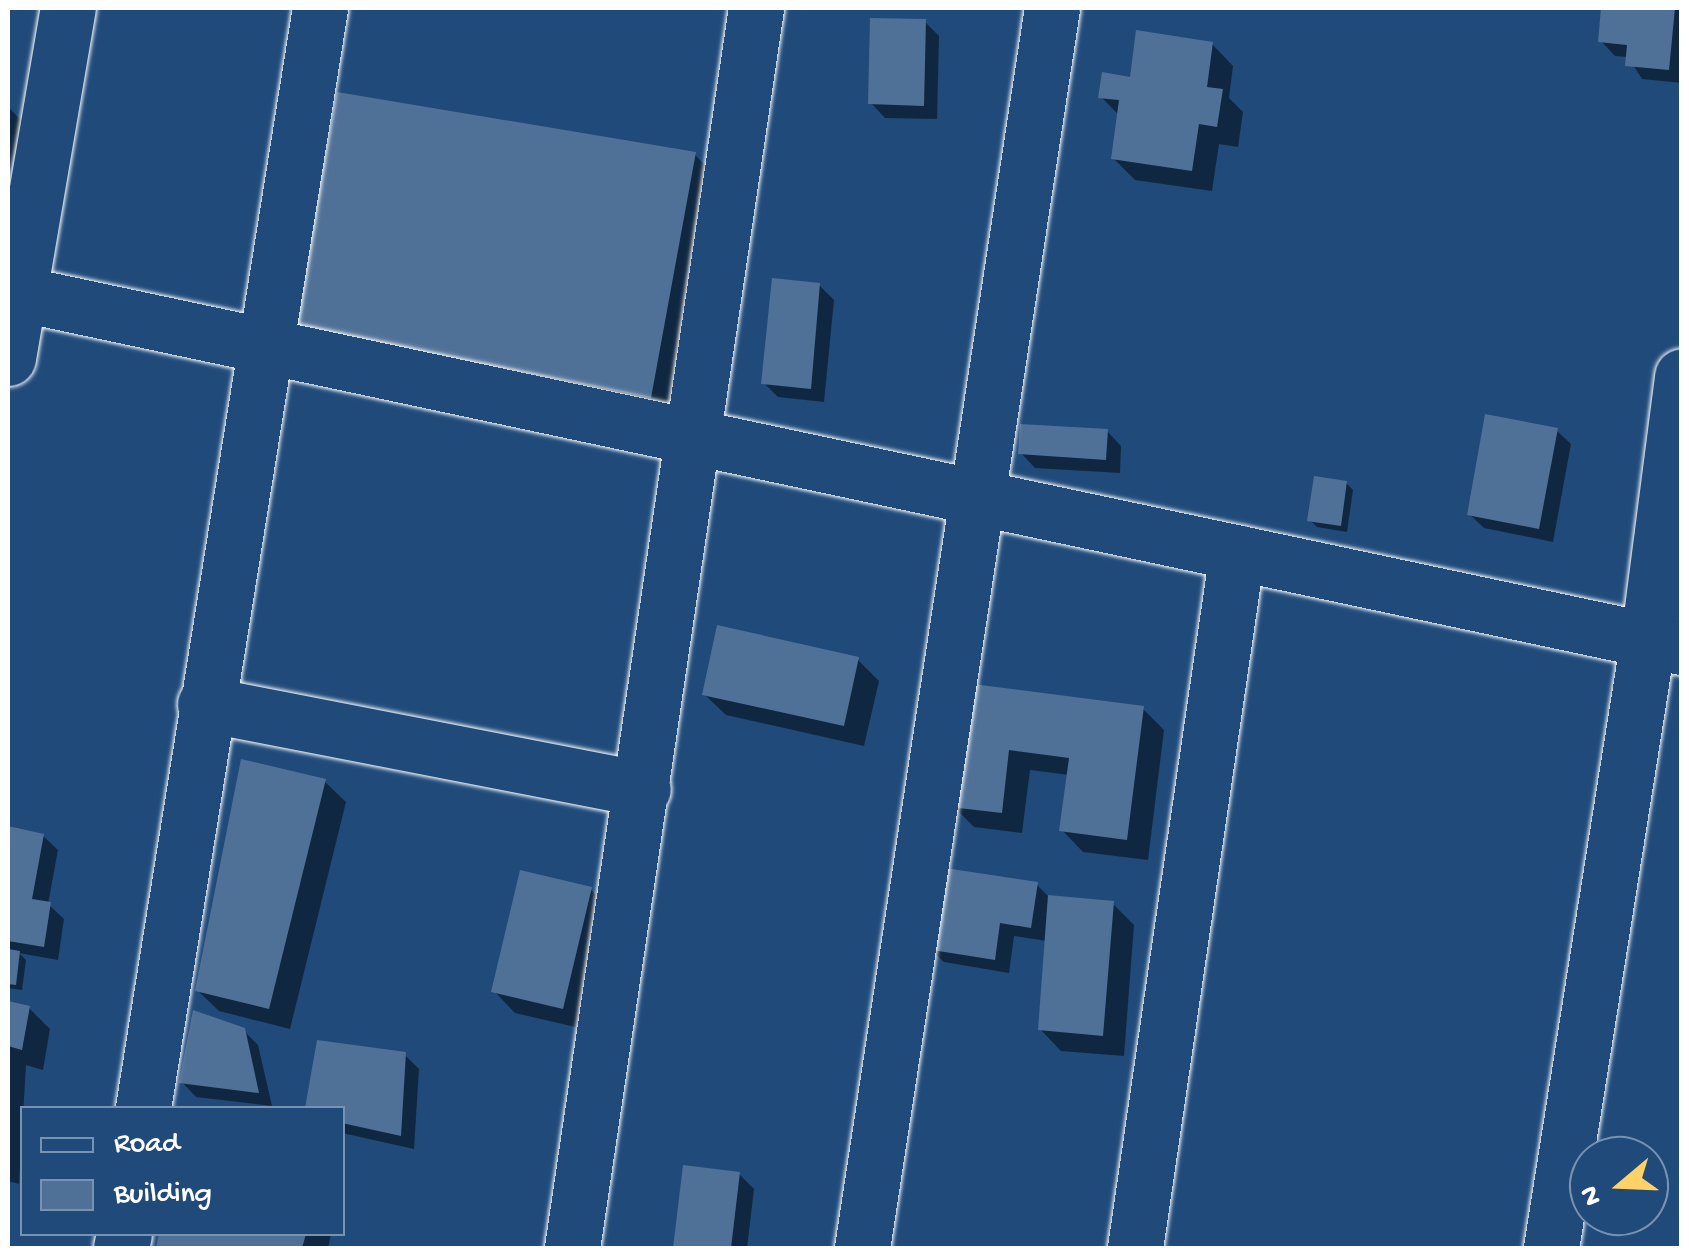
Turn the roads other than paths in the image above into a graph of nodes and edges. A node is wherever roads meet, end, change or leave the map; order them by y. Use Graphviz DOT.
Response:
graph roads {
  1 [pos="68,8"];
  2 [pos="320,8"];
  3 [pos="756,8"];
  4 [pos="1052,8"];
  5 [pos="13,292"];
  6 [pos="262,345"];
  7 [pos="8,358"];
  8 [pos="1682,376"];
  9 [pos="697,438"];
  10 [pos="974,496"];
  11 [pos="1238,552"];
  12 [pos="1665,643"];
  13 [pos="205,704"];
  14 [pos="643,789"];
  15 [pos="143,1106"];
  16 [pos="572,1248"];
  17 [pos="862,1248"];
  18 [pos="1135,1248"];
  19 [pos="1551,1248"];
  1 -- 5 [label="street"];
  2 -- 6 [label="street"];
  3 -- 9 [label="street"];
  4 -- 10 [label="street"];
  5 -- 6 [label="street"];
  5 -- 7 [label="street"];
  6 -- 9 [label="street"];
  6 -- 13 [label="street"];
  8 -- 12 [label="street"];
  9 -- 10 [label="street"];
  9 -- 14 [label="street"];
  10 -- 11 [label="street"];
  10 -- 17 [label="street"];
  11 -- 12 [label="street"];
  11 -- 18 [label="street"];
  12 -- 19 [label="street"];
  13 -- 14 [label="street"];
  13 -- 15 [label="street"];
  14 -- 16 [label="street"];
}
